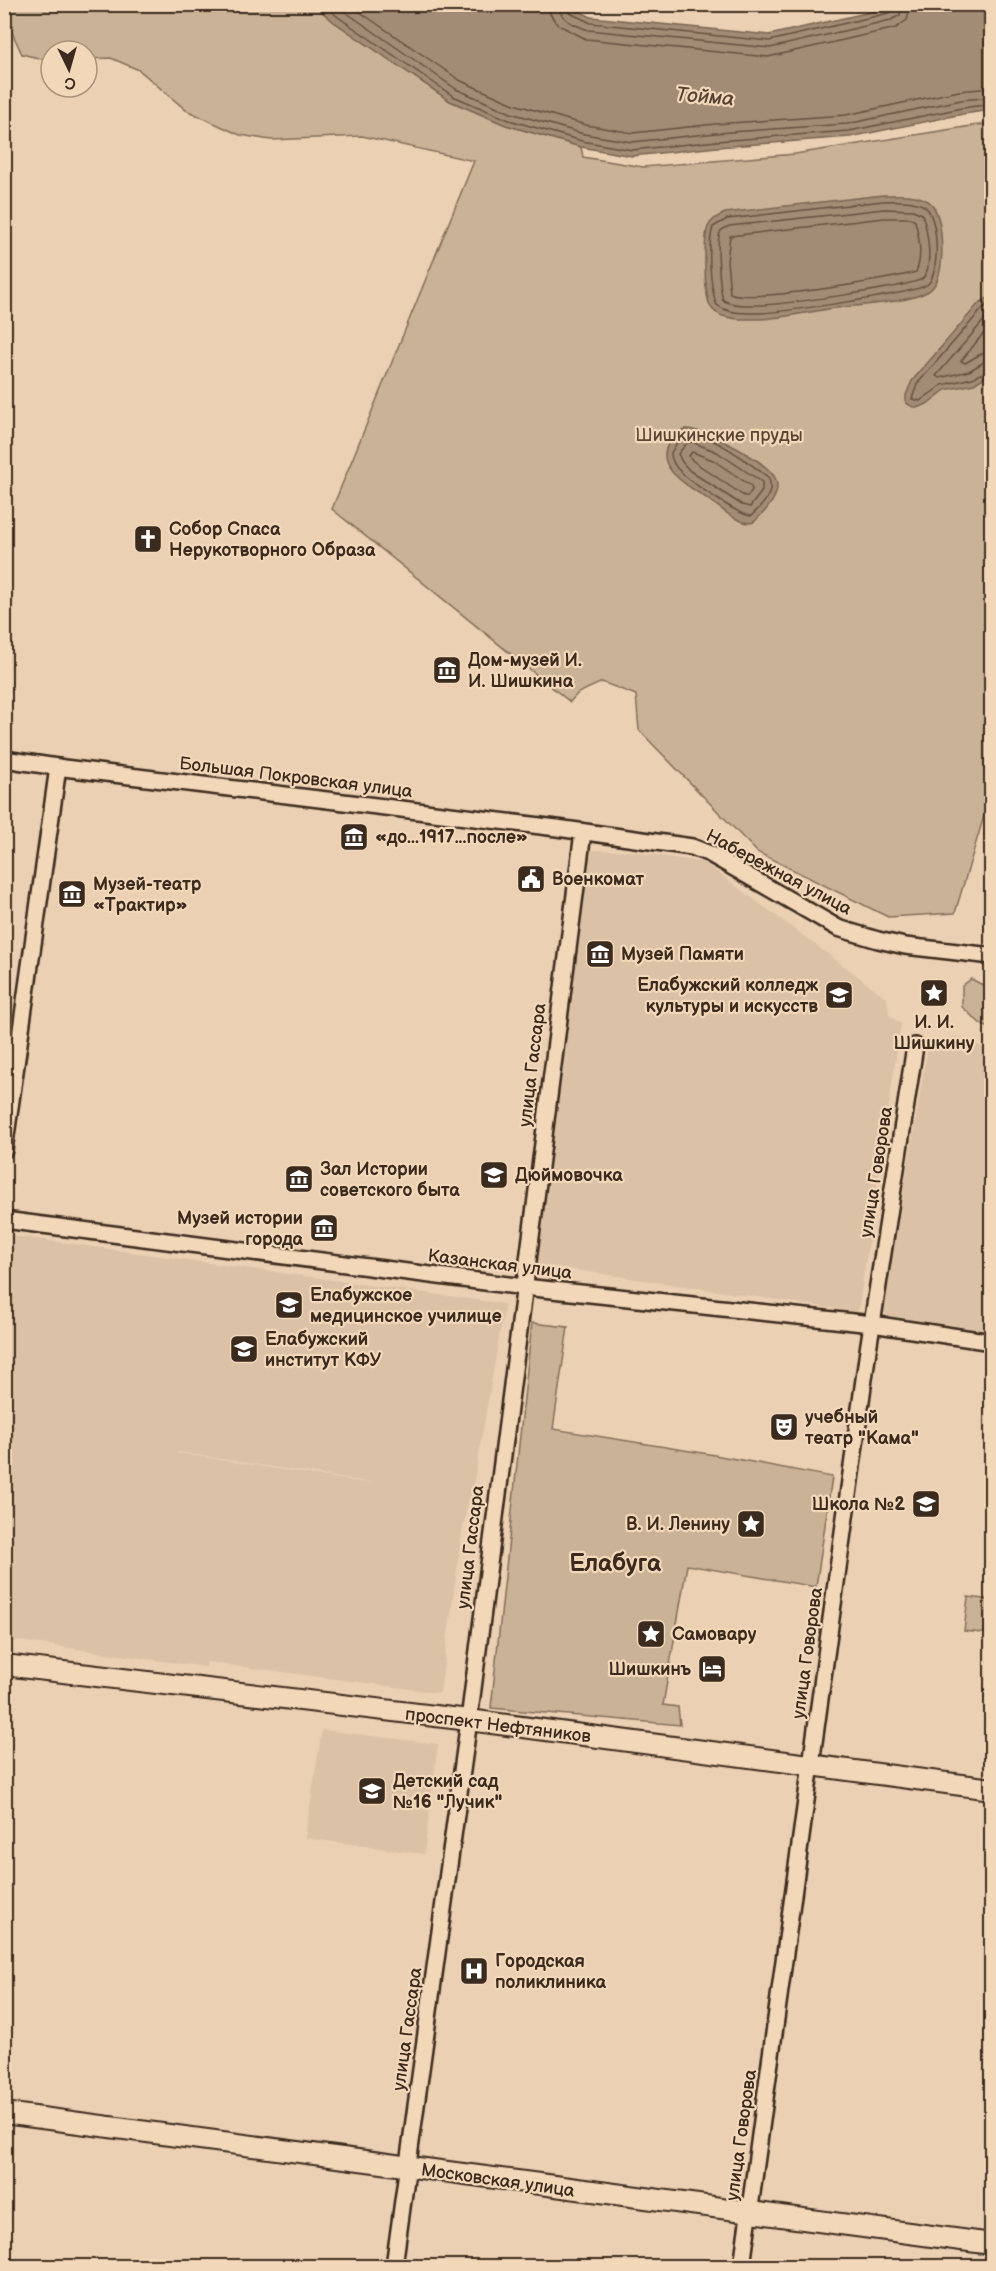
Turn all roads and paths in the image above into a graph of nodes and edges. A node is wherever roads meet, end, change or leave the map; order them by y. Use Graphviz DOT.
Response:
graph roads {
  1 [pos="4,759"];
  2 [pos="58,767"];
  3 [pos="583,832"];
  4 [pos="992,956"];
  5 [pos="915,1046"];
  6 [pos="4,1150"];
  7 [pos="4,1220"];
  8 [pos="524,1287"];
  9 [pos="872,1324"];
  10 [pos="992,1342"];
  11 [pos="4,1665"];
  12 [pos="469,1720"];
  13 [pos="811,1766"];
  14 [pos="992,1789"];
  15 [pos="4,2113"];
  16 [pos="408,2168"];
  17 [pos="750,2213"];
  18 [pos="992,2244"];
  19 [pos="394,2266"];
  20 [pos="742,2266"];
  1 -- 2 [label="street, Большая Покровская улица"];
  2 -- 3 [label="street, Большая Покровская улица"];
  2 -- 6 [label="street"];
  3 -- 4 [label="street, Набережная улица"];
  3 -- 8 [label="street, улица Гассара"];
  5 -- 9 [label="street, улица Говорова"];
  7 -- 8 [label="street, Казанская улица"];
  8 -- 9 [label="street, Казанская улица"];
  8 -- 12 [label="street, улица Гассара"];
  9 -- 10 [label="street, Казанская улица"];
  9 -- 13 [label="street, улица Говорова"];
  11 -- 12 [label="main road, проспект Нефтяников"];
  12 -- 13 [label="main road, проспект Нефтяников"];
  12 -- 16 [label="street, улица Гассара"];
  13 -- 14 [label="main road, проспект Нефтяников"];
  13 -- 17 [label="street, улица Говорова"];
  15 -- 16 [label="main road, Московская улица"];
  16 -- 17 [label="main road, Московская улица"];
  16 -- 19 [label="street, улица Гассара"];
  17 -- 18 [label="main road, Московская улица"];
  17 -- 20 [label="street, улица Говорова"];
}
